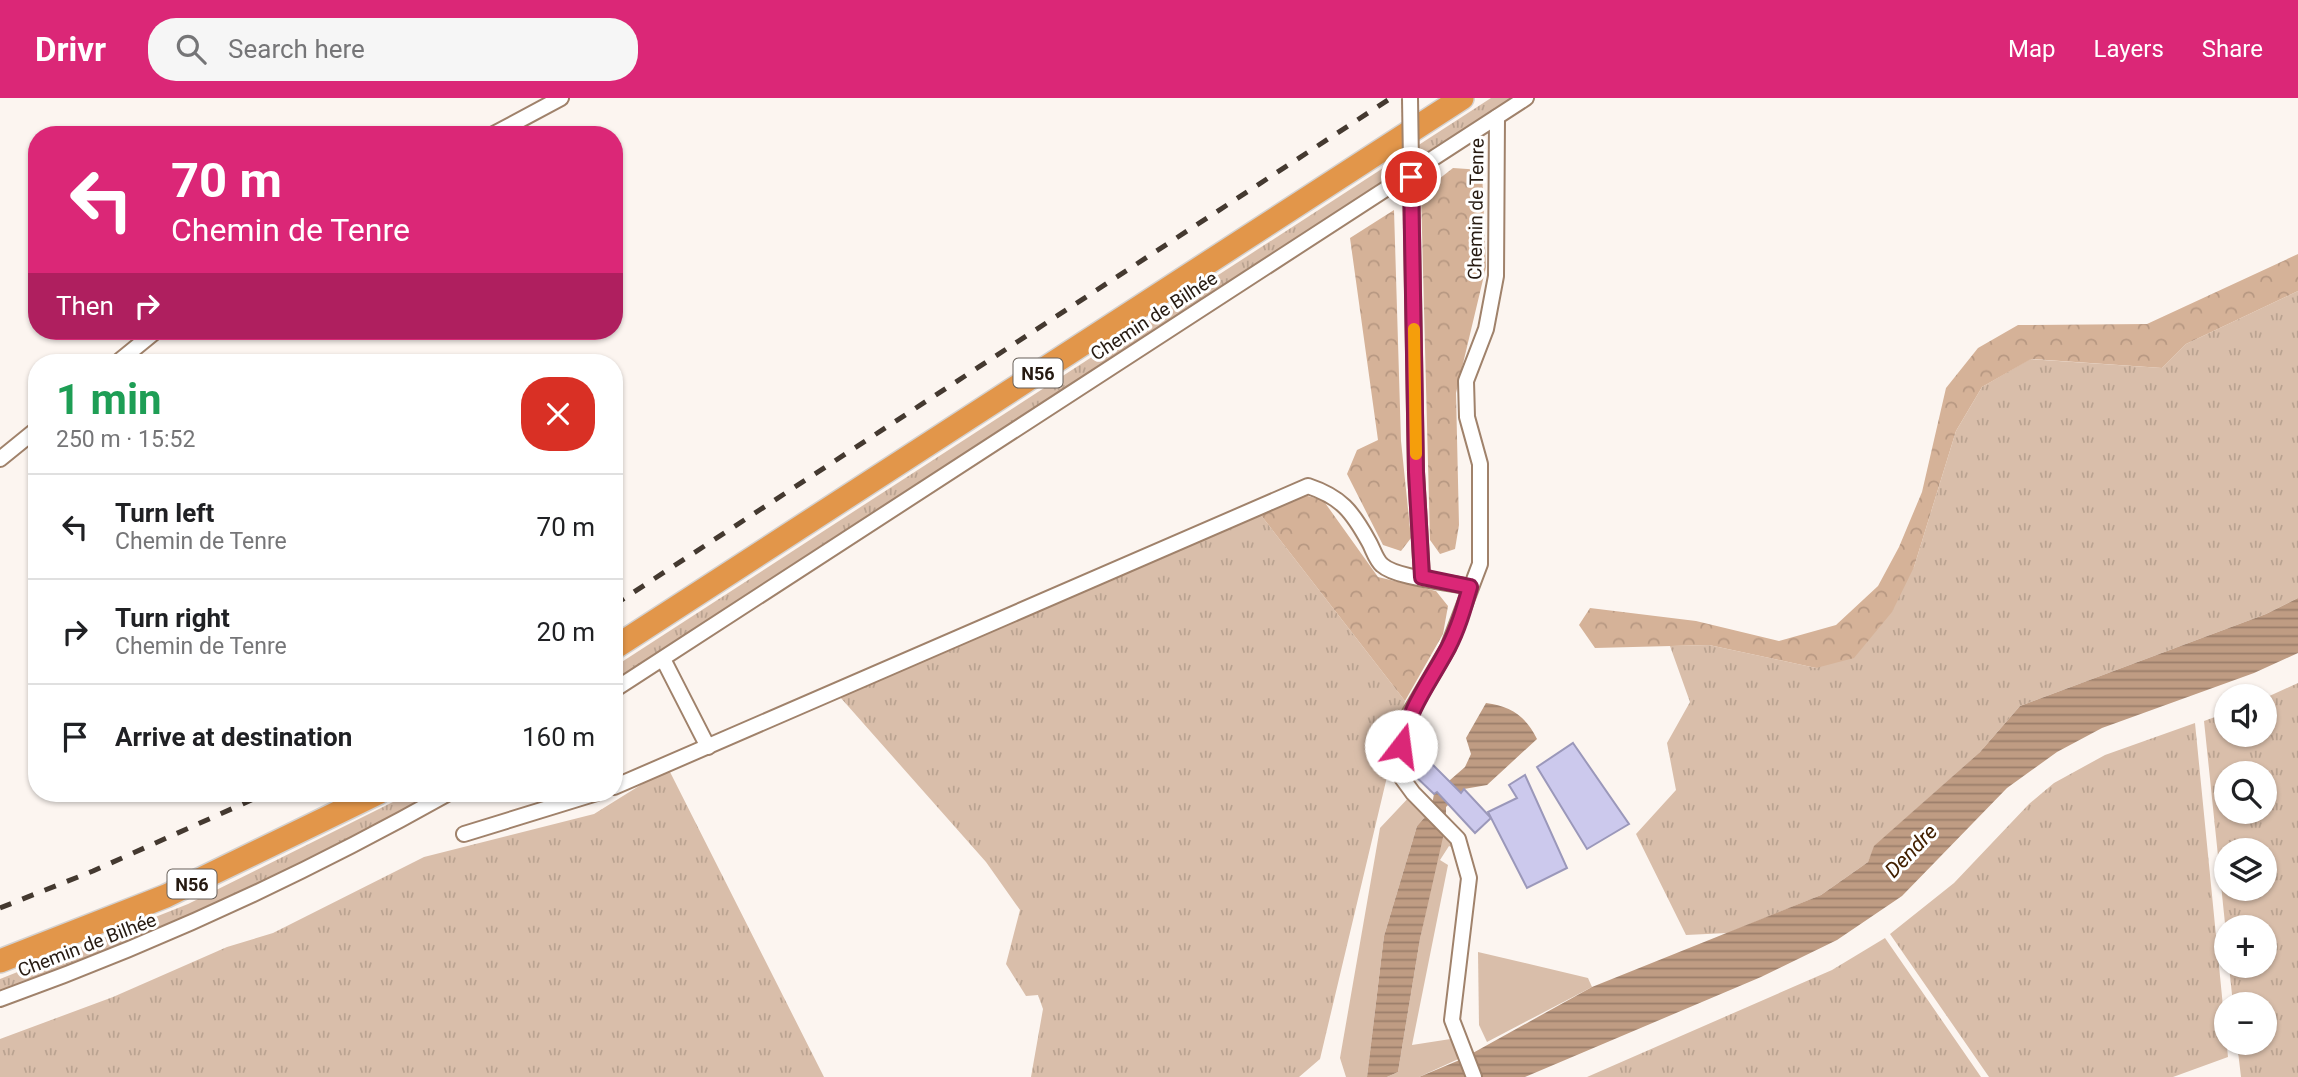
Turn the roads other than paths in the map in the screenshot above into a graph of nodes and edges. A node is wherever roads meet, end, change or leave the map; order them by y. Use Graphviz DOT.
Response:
graph roads {
  1 [pos="561,98"];
  2 [pos="1410,98"];
  3 [pos="1462,98"];
  4 [pos="1526,98"];
  5 [pos="1497,117"];
  6 [pos="509,126"];
  7 [pos="145,340"];
  8 [pos="128,354"];
  9 [pos="28,436"];
  10 [pos="0,459"];
  11 [pos="1422,577"];
  12 [pos="1470,587"];
  13 [pos="623,642"];
  14 [pos="663,659"];
  15 [pos="623,684"];
  16 [pos="708,747"];
  17 [pos="623,783"];
  18 [pos="359,802"];
  19 [pos="433,802"];
  20 [pos="568,802"];
  21 [pos="464,834"];
  22 [pos="0,961"];
  23 [pos="0,999"];
  24 [pos="1474,1077"];
  1 -- 6 [label="street"];
  2 -- 11 [label="street, bridge"];
  3 -- 13 [label="highway, N56"];
  4 -- 5 [label="street, Chemin de Bilhée"];
  5 -- 12 [label="street, Chemin de Tenre"];
  5 -- 14 [label="street, Chemin de Bilhée"];
  7 -- 8 [label="street"];
  9 -- 10 [label="street"];
  11 -- 12 [label="street"];
  11 -- 16 [label="street"];
  12 -- 24 [label="street, Chemin de Tenre"];
  14 -- 15 [label="street, Chemin de Bilhée"];
  14 -- 16 [label="street"];
  16 -- 17 [label="street"];
  18 -- 22 [label="highway, N56"];
  19 -- 23 [label="street, Chemin de Bilhée"];
  20 -- 21 [label="street"];
}
